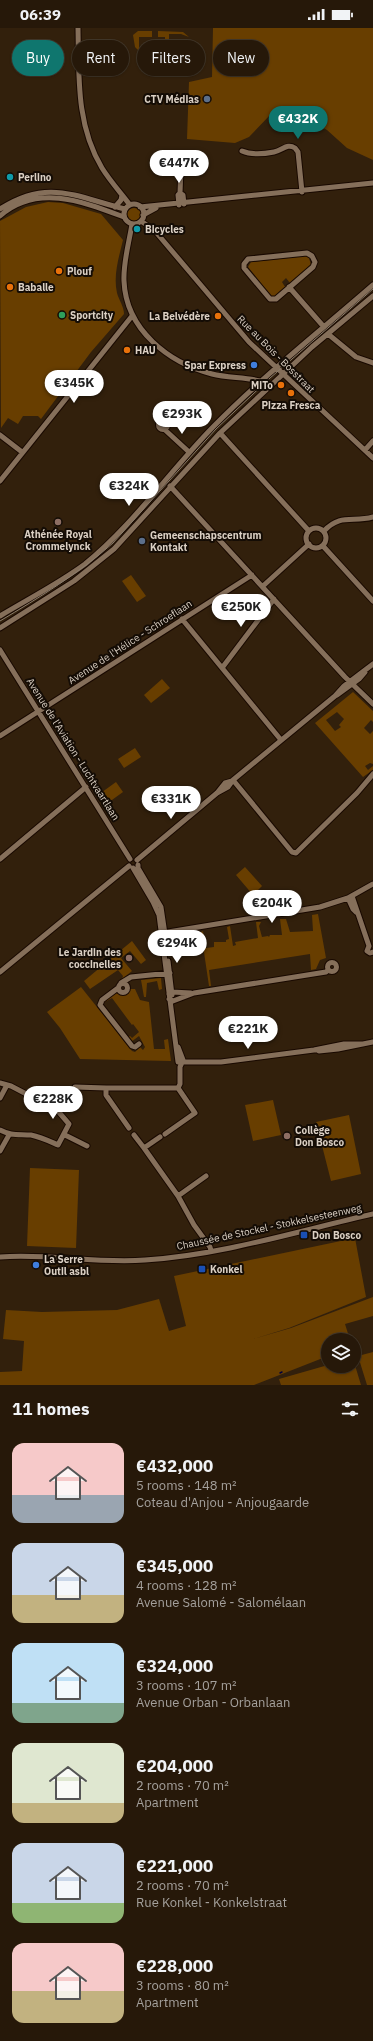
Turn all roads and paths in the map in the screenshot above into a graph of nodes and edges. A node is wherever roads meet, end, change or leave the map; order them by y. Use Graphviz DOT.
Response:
graph roads {
  1 [pos="78,28"];
  2 [pos="242,151"];
  3 [pos="181,168"];
  4 [pos="373,185"];
  5 [pos="302,192"];
  6 [pos="122,195"];
  7 [pos="181,204"];
  8 [pos="130,205"];
  9 [pos="115,206"];
  10 [pos="140,207"];
  11 [pos="0,209"];
  12 [pos="125,209"];
  13 [pos="143,215"];
  14 [pos="0,216"];
  15 [pos="124,217"];
  16 [pos="141,221"];
  17 [pos="132,224"];
  18 [pos="373,285"];
  19 [pos="290,287"];
  20 [pos="373,296"];
  21 [pos="132,316"];
  22 [pos="324,327"];
  23 [pos="328,334"];
  24 [pos="373,363"];
  25 [pos="275,368"];
  26 [pos="282,375"];
  27 [pos="260,381"];
  28 [pos="251,390"];
  29 [pos="257,397"];
  30 [pos="164,429"];
  31 [pos="220,433"];
  32 [pos="0,435"];
  33 [pos="373,441"];
  34 [pos="365,450"];
  35 [pos="22,452"];
  36 [pos="189,452"];
  37 [pos="373,458"];
  38 [pos="0,482"];
  39 [pos="170,486"];
  40 [pos="373,517"];
  41 [pos="310,531"];
  42 [pos="324,531"];
  43 [pos="309,544"];
  44 [pos="323,546"];
  45 [pos="252,575"];
  46 [pos="263,586"];
  47 [pos="274,599"];
  48 [pos="373,601"];
  49 [pos="0,616"];
  50 [pos="182,619"];
  51 [pos="0,628"];
  52 [pos="0,650"];
  53 [pos="373,664"];
  54 [pos="222,668"];
  55 [pos="351,683"];
  56 [pos="373,704"];
  57 [pos="38,711"];
  58 [pos="0,736"];
  59 [pos="281,740"];
  60 [pos="373,774"];
  61 [pos="233,780"];
  62 [pos="86,787"];
  63 [pos="0,859"];
  64 [pos="134,865"];
  65 [pos="373,884"];
  66 [pos="350,897"];
  67 [pos="163,933"];
  68 [pos="371,946"];
  69 [pos="373,952"];
  70 [pos="328,970"];
  71 [pos="0,972"];
  72 [pos="168,973"];
  73 [pos="135,978"];
  74 [pos="120,986"];
  75 [pos="194,993"];
  76 [pos="171,996"];
  77 [pos="373,1042"];
  78 [pos="139,1044"];
  79 [pos="182,1063"];
  80 [pos="0,1083"];
  81 [pos="6,1085"];
  82 [pos="75,1087"];
  83 [pos="106,1088"];
  84 [pos="178,1088"];
  85 [pos="0,1098"];
  86 [pos="129,1128"];
  87 [pos="0,1130"];
  88 [pos="9,1135"];
  89 [pos="65,1135"];
  90 [pos="134,1135"];
  91 [pos="87,1146"];
  92 [pos="144,1148"];
  93 [pos="0,1151"];
  94 [pos="206,1176"];
  95 [pos="178,1196"];
  96 [pos="373,1214"];
  97 [pos="211,1251"];
  98 [pos="0,1256"];
  1 -- 6 [label="street"];
  2 -- 5 [label="street"];
  3 -- 7 [label="street"];
  4 -- 5 [label="street"];
  5 -- 7 [label="street"];
  6 -- 8 [label="street"];
  6 -- 9 [label="street"];
  7 -- 10 [label="street"];
  7 -- 13 [label="street"];
  8 -- 10 [label="street"];
  8 -- 12 [label="street"];
  9 -- 11 [label="street"];
  9 -- 12 [label="street"];
  10 -- 13 [label="street"];
  12 -- 15 [label="street"];
  13 -- 16 [label="street"];
  14 -- 15 [label="street"];
  15 -- 17 [label="street"];
  16 -- 17 [label="street"];
  16 -- 25 [label="street, Rue au Bois - Bosstraat"];
  17 -- 21 [label="street"];
  18 -- 22 [label="street"];
  19 -- 19 [label="street"];
  19 -- 22 [label="street"];
  20 -- 23 [label="street"];
  21 -- 27 [label="street"];
  21 -- 35 [label="street"];
  22 -- 25 [label="street"];
  23 -- 24 [label="street"];
  23 -- 26 [label="street"];
  25 -- 26 [label="street, Rue au Bois - Bosstraat"];
  25 -- 27 [label="street"];
  26 -- 29 [label="street"];
  26 -- 34 [label="street, Rue au Bois - Bosstraat"];
  27 -- 28 [label="street"];
  28 -- 29 [label="street"];
  28 -- 36 [label="street"];
  29 -- 31 [label="street"];
  30 -- 36 [label="street"];
  31 -- 39 [label="street"];
  31 -- 41 [label="street"];
  32 -- 35 [label="street"];
  33 -- 34 [label="street"];
  34 -- 37 [label="street, Rue au Bois - Bosstraat"];
  35 -- 38 [label="street"];
  36 -- 49 [label="street"];
  39 -- 45 [label="street"];
  39 -- 51 [label="street"];
  40 -- 42 [label="street"];
  41 -- 42 [label="street"];
  41 -- 43 [label="street"];
  42 -- 44 [label="street"];
  43 -- 44 [label="street"];
  43 -- 46 [label="street"];
  44 -- 48 [label="street"];
  45 -- 46 [label="street"];
  45 -- 50 [label="street, Avenue de l'Hélice - Schroeflaan"];
  46 -- 47 [label="street"];
  47 -- 54 [label="street"];
  47 -- 55 [label="street"];
  50 -- 54 [label="street"];
  50 -- 57 [label="street, Avenue de l'Hélice - Schroeflaan"];
  52 -- 57 [label="street, Avenue de l'Aviation - Luchtvaartlaan"];
  53 -- 55 [label="street"];
  54 -- 59 [label="street"];
  55 -- 56 [label="street"];
  55 -- 59 [label="street"];
  57 -- 58 [label="street, Avenue de l'Hélice - Schroeflaan"];
  57 -- 62 [label="street, Avenue de l'Aviation - Luchtvaartlaan"];
  59 -- 61 [label="street"];
  60 -- 61 [label="street"];
  61 -- 64 [label="street"];
  62 -- 63 [label="street"];
  62 -- 64 [label="street, Avenue de l'Aviation - Luchtvaartlaan"];
  64 -- 67 [label="street"];
  64 -- 71 [label="street"];
  65 -- 66 [label="street"];
  66 -- 67 [label="street"];
  66 -- 68 [label="street"];
  67 -- 72 [label="street"];
  68 -- 69 [label="street"];
  70 -- 75 [label="street"];
  72 -- 73 [label="street"];
  72 -- 76 [label="street"];
  73 -- 74 [label="street"];
  73 -- 74 [label="street"];
  74 -- 78 [label="street"];
  75 -- 76 [label="street"];
  75 -- 76 [label="street"];
  76 -- 79 [label="street"];
  77 -- 79 [label="street"];
  79 -- 84 [label="street"];
  80 -- 81 [label="street"];
  81 -- 85 [label="street"];
  81 -- 89 [label="street"];
  82 -- 83 [label="street"];
  83 -- 84 [label="street"];
  83 -- 86 [label="street"];
  84 -- 92 [label="street"];
  87 -- 88 [label="street"];
  88 -- 89 [label="street"];
  88 -- 93 [label="street"];
  89 -- 91 [label="street"];
  90 -- 92 [label="street"];
  92 -- 95 [label="street"];
  94 -- 95 [label="street"];
  95 -- 97 [label="street"];
  96 -- 97 [label="street, Chaussée de Stockel - Stokkelsesteenweg"];
  97 -- 98 [label="street, Chaussée de Stockel - Stokkelsesteenweg"];
}
